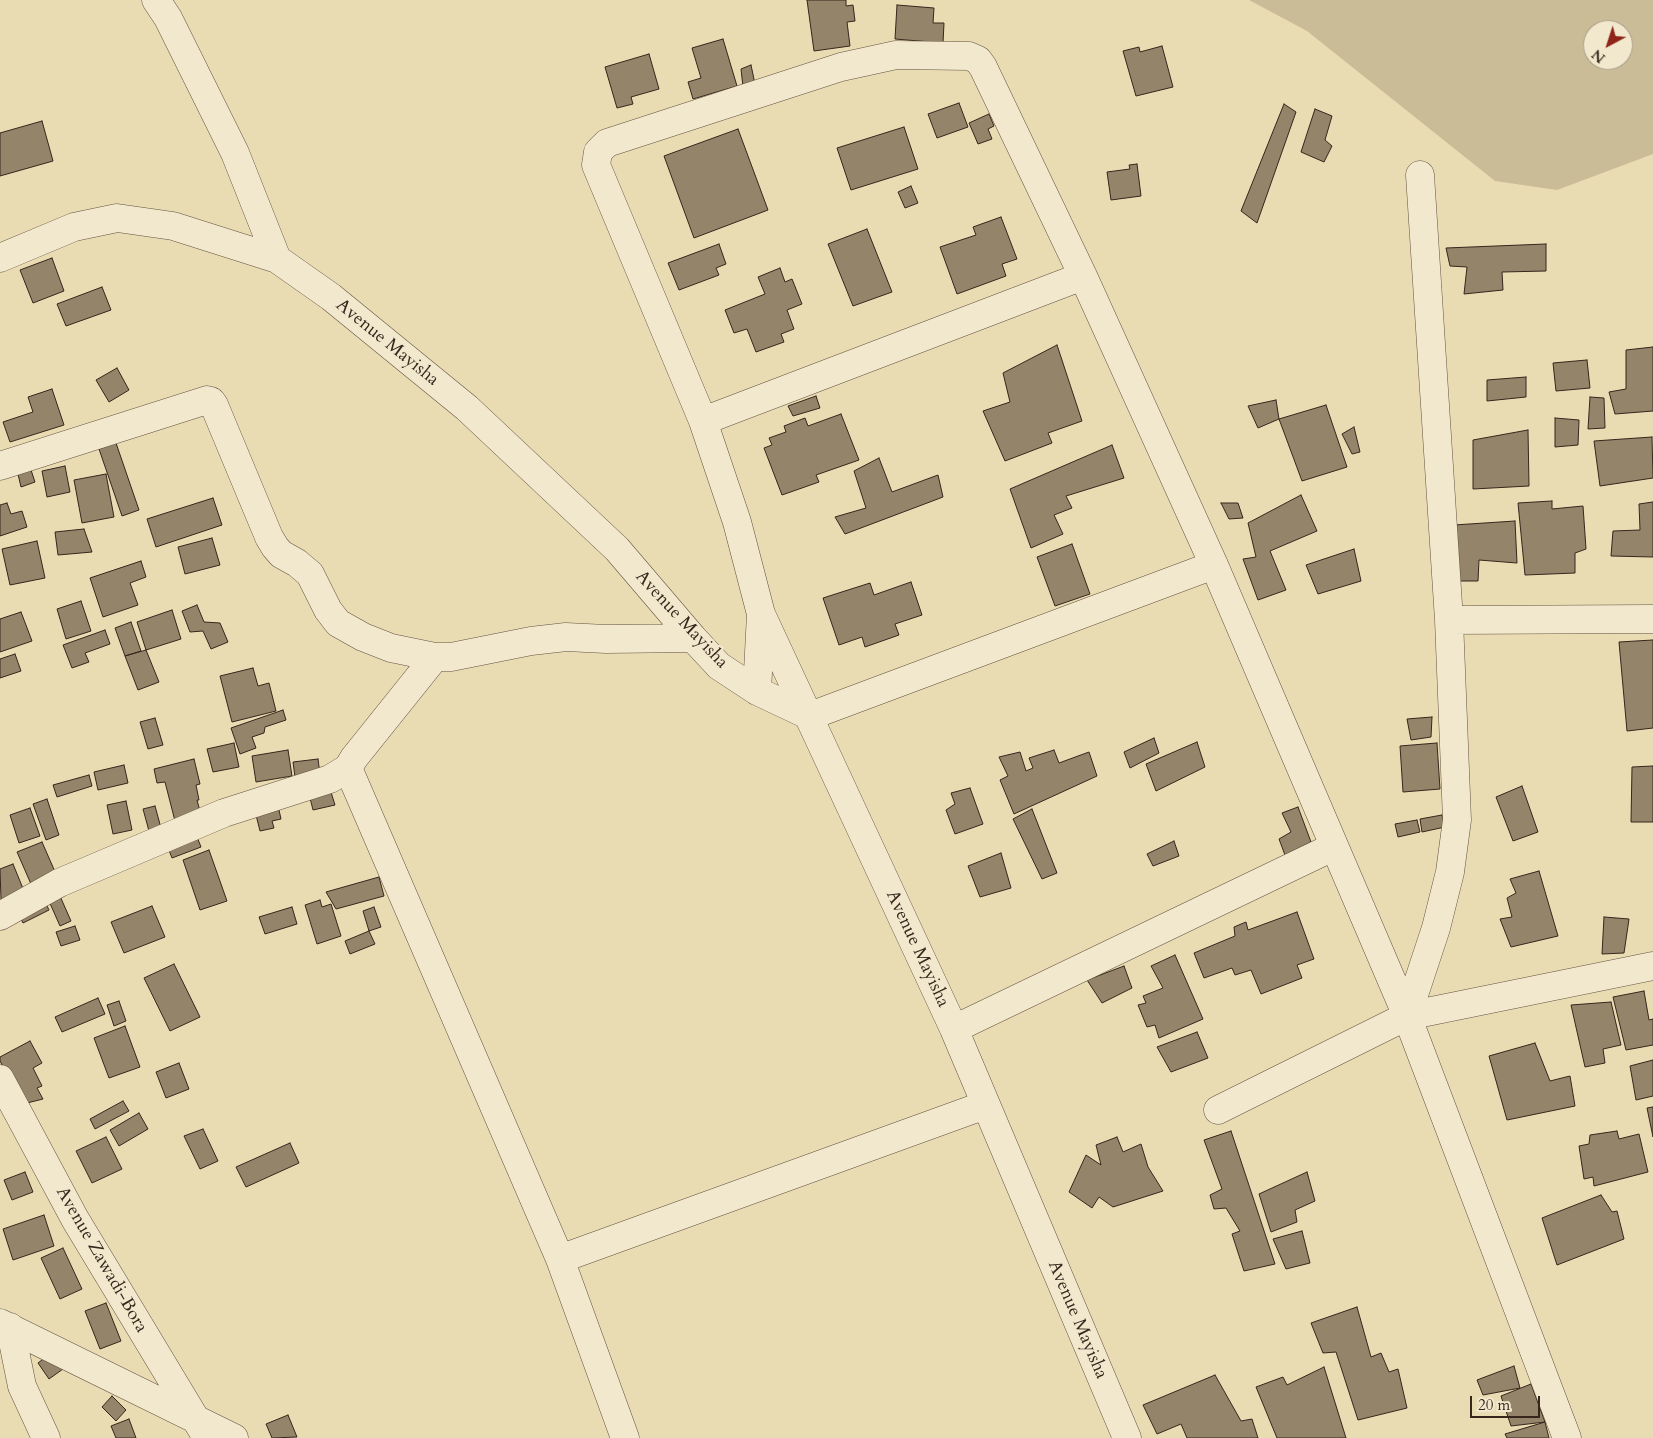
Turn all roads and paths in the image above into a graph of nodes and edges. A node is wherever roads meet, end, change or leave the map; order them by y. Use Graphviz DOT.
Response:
graph roads {
  1 [pos="156,0"];
  2 [pos="1420,175"];
  3 [pos="0,258"];
  4 [pos="277,258"];
  5 [pos="1084,276"];
  6 [pos="703,421"];
  7 [pos="0,466"];
  8 [pos="1214,565"];
  9 [pos="762,614"];
  10 [pos="1653,619"];
  11 [pos="1449,620"];
  12 [pos="693,638"];
  13 [pos="435,657"];
  14 [pos="757,691"];
  15 [pos="810,716"];
  16 [pos="348,768"];
  17 [pos="1333,847"];
  18 [pos="0,916"];
  19 [pos="1653,966"];
  20 [pos="1407,1016"];
  21 [pos="954,1029"];
  22 [pos="0,1079"];
  23 [pos="985,1105"];
  24 [pos="1218,1110"];
  25 [pos="560,1259"];
  26 [pos="5,1325"];
  27 [pos="201,1428"];
  28 [pos="46,1438"];
  29 [pos="234,1438"];
  30 [pos="625,1438"];
  31 [pos="1127,1438"];
  32 [pos="1567,1438"];
  1 -- 4 [label="street"];
  2 -- 11 [label="street"];
  3 -- 4 [label="street, Avenue Mayisha"];
  4 -- 12 [label="street, Avenue Mayisha"];
  5 -- 6 [label="street"];
  5 -- 6 [label="street"];
  5 -- 8 [label="street"];
  6 -- 9 [label="street"];
  7 -- 13 [label="street"];
  8 -- 15 [label="street"];
  8 -- 17 [label="street"];
  9 -- 14 [label="street"];
  9 -- 15 [label="street"];
  10 -- 11 [label="street"];
  11 -- 20 [label="street"];
  12 -- 13 [label="street"];
  12 -- 14 [label="street, Avenue Mayisha"];
  13 -- 16 [label="street"];
  14 -- 15 [label="street, Avenue Mayisha"];
  15 -- 21 [label="street, Avenue Mayisha"];
  16 -- 18 [label="street"];
  16 -- 25 [label="street"];
  17 -- 20 [label="street"];
  17 -- 21 [label="street"];
  19 -- 20 [label="street"];
  20 -- 24 [label="street"];
  20 -- 32 [label="street"];
  21 -- 23 [label="street, Avenue Mayisha"];
  22 -- 27 [label="street, Avenue Zawadi-Bora"];
  23 -- 25 [label="street"];
  23 -- 31 [label="street, Avenue Mayisha"];
  25 -- 30 [label="street"];
  26 -- 27 [label="street"];
  26 -- 28 [label="street"];
  27 -- 29 [label="street"];
}
